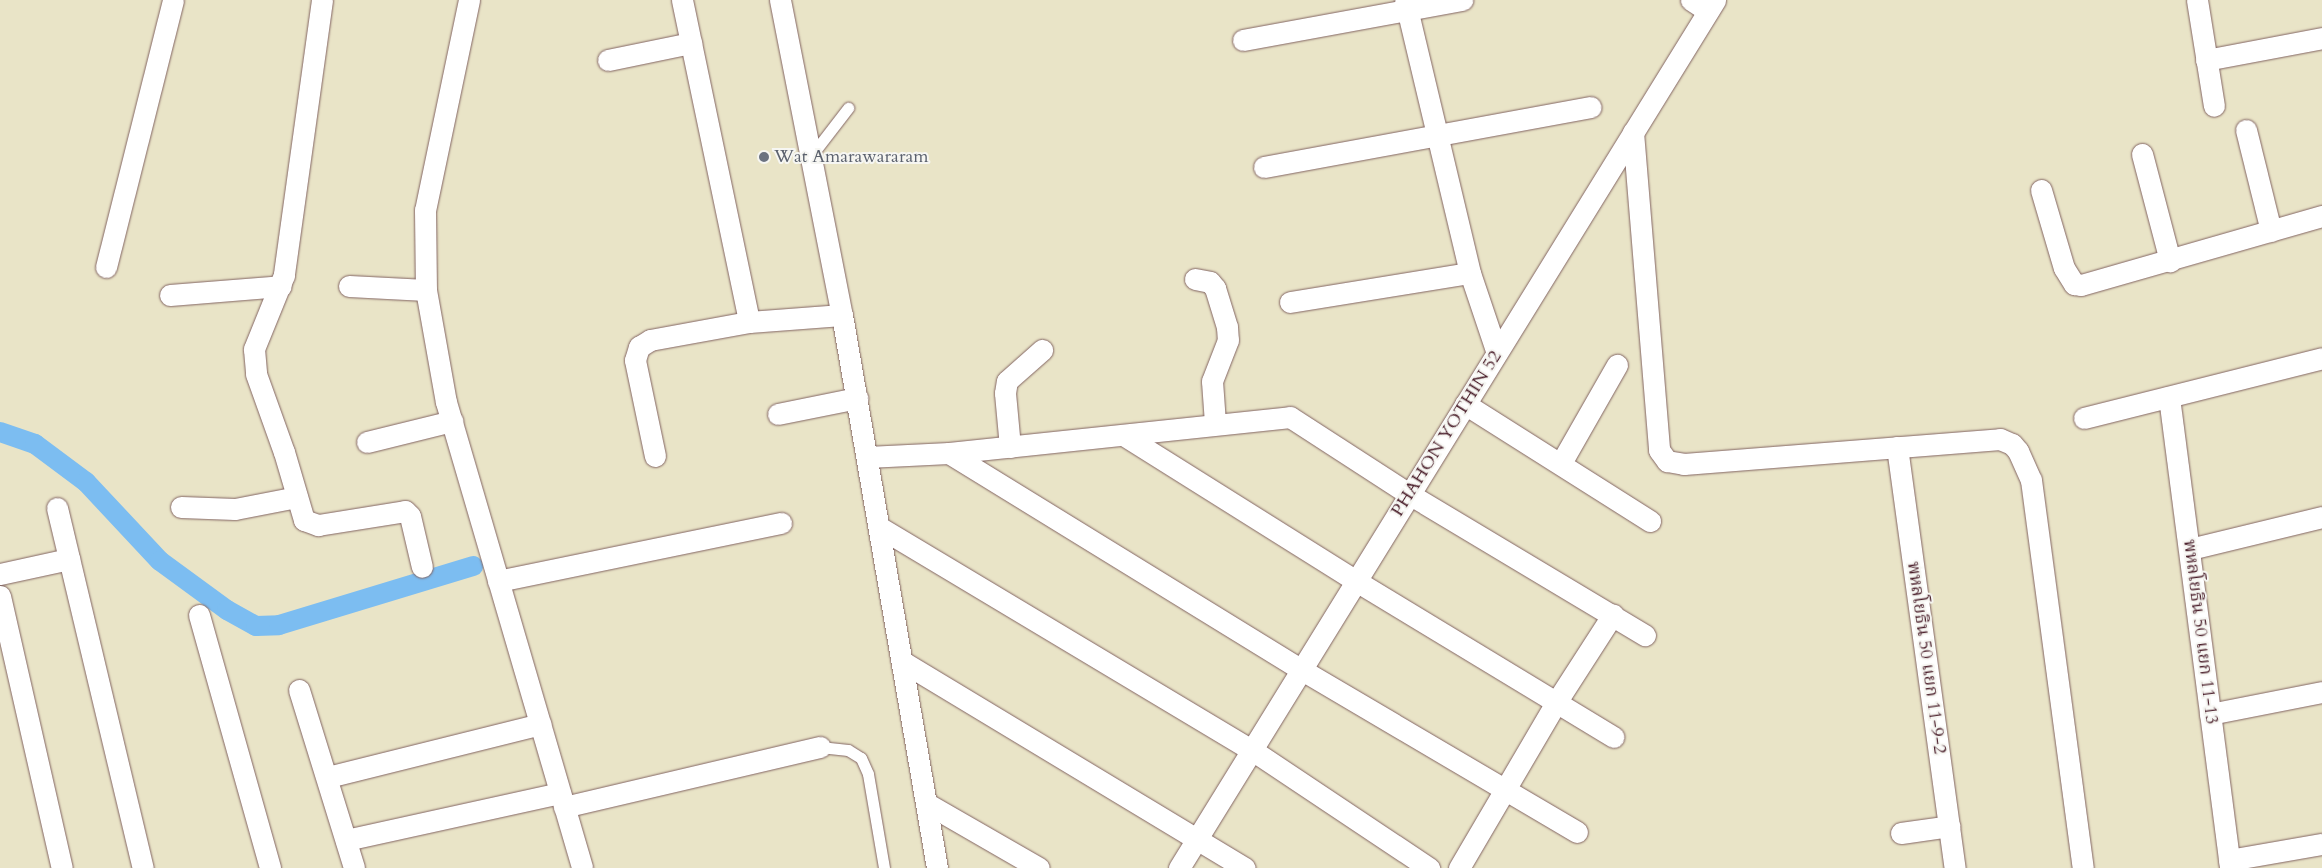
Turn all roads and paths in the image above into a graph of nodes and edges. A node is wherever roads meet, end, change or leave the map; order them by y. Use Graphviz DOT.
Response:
graph roads {
  1 [pos="174,0"];
  2 [pos="322,0"];
  3 [pos="469,0"];
  4 [pos="682,0"];
  5 [pos="780,0"];
  6 [pos="1462,0"];
  7 [pos="2197,0"];
  8 [pos="1705,4"];
  9 [pos="1406,5"];
  10 [pos="2322,38"];
  11 [pos="1243,40"];
  12 [pos="691,43"];
  13 [pos="608,60"];
  14 [pos="2206,60"];
  15 [pos="2214,106"];
  16 [pos="1591,107"];
  17 [pos="848,108"];
  18 [pos="2246,130"];
  19 [pos="1633,132"];
  20 [pos="1436,135"];
  21 [pos="2142,154"];
  22 [pos="810,156"];
  23 [pos="1264,167"];
  24 [pos="2041,190"];
  25 [pos="2322,216"];
  26 [pos="2271,231"];
  27 [pos="2170,261"];
  28 [pos="106,267"];
  29 [pos="1470,273"];
  30 [pos="1195,279"];
  31 [pos="281,286"];
  32 [pos="349,286"];
  33 [pos="426,290"];
  34 [pos="170,295"];
  35 [pos="1290,302"];
  36 [pos="842,315"];
  37 [pos="749,322"];
  38 [pos="1042,350"];
  39 [pos="1497,353"];
  40 [pos="2322,358"];
  41 [pos="1616,364"];
  42 [pos="2169,397"];
  43 [pos="857,398"];
  44 [pos="1465,404"];
  45 [pos="778,414"];
  46 [pos="2084,418"];
  47 [pos="452,421"];
  48 [pos="1215,423"];
  49 [pos="1124,436"];
  50 [pos="367,442"];
  51 [pos="1010,447"];
  52 [pos="1897,447"];
  53 [pos="949,453"];
  54 [pos="655,456"];
  55 [pos="867,457"];
  56 [pos="1562,463"];
  57 [pos="1409,494"];
  58 [pos="297,497"];
  59 [pos="181,507"];
  60 [pos="57,508"];
  61 [pos="2322,516"];
  62 [pos="1650,521"];
  63 [pos="781,523"];
  64 [pos="879,527"];
  65 [pos="2190,549"];
  66 [pos="69,559"];
  67 [pos="422,567"];
  68 [pos="0,574"];
  69 [pos="498,581"];
  70 [pos="1356,581"];
  71 [pos="0,596"];
  72 [pos="1613,614"];
  73 [pos="199,615"];
  74 [pos="1645,635"];
  75 [pos="902,662"];
  76 [pos="1302,670"];
  77 [pos="298,690"];
  78 [pos="2322,692"];
  79 [pos="1557,701"];
  80 [pos="2210,714"];
  81 [pos="540,724"];
  82 [pos="1614,737"];
  83 [pos="820,748"];
  84 [pos="1252,750"];
  85 [pos="328,777"];
  86 [pos="1506,791"];
  87 [pos="562,800"];
  88 [pos="926,803"];
  89 [pos="1950,826"];
  90 [pos="1577,832"];
  91 [pos="1901,833"];
  92 [pos="1197,839"];
  93 [pos="346,840"];
  94 [pos="2322,844"];
  95 [pos="2229,864"];
  96 [pos="62,868"];
  97 [pos="143,868"];
  98 [pos="270,868"];
  99 [pos="354,868"];
  100 [pos="582,868"];
  101 [pos="884,868"];
  102 [pos="937,868"];
  103 [pos="1039,868"];
  104 [pos="1179,868"];
  105 [pos="1245,868"];
  106 [pos="1429,868"];
  107 [pos="1459,868"];
  108 [pos="1955,868"];
  109 [pos="2083,868"];
  1 -- 28 [label="street"];
  2 -- 31 [label="street"];
  3 -- 33 [label="street"];
  4 -- 12 [label="street"];
  5 -- 22 [label="street"];
  6 -- 9 [label="street"];
  7 -- 14 [label="street"];
  8 -- 19 [label="street, PHAHON YOTHIN 52"];
  9 -- 11 [label="street"];
  9 -- 20 [label="street"];
  10 -- 14 [label="street"];
  12 -- 13 [label="street"];
  12 -- 37 [label="street"];
  14 -- 15 [label="street"];
  16 -- 20 [label="street"];
  17 -- 22 [label="lane"];
  18 -- 26 [label="street"];
  19 -- 39 [label="street, PHAHON YOTHIN 52"];
  19 -- 52 [label="street"];
  20 -- 23 [label="street"];
  20 -- 29 [label="street"];
  21 -- 27 [label="street"];
  22 -- 36 [label="street"];
  24 -- 27 [label="street"];
  25 -- 26 [label="street"];
  26 -- 27 [label="street"];
  29 -- 35 [label="street"];
  29 -- 39 [label="street"];
  30 -- 48 [label="street"];
  31 -- 34 [label="street"];
  31 -- 58 [label="street"];
  32 -- 33 [label="street"];
  33 -- 47 [label="street"];
  36 -- 37 [label="street"];
  36 -- 43 [label="street"];
  37 -- 54 [label="street"];
  38 -- 51 [label="street"];
  39 -- 44 [label="street, PHAHON YOTHIN 52"];
  40 -- 42 [label="street"];
  41 -- 56 [label="street"];
  42 -- 46 [label="street"];
  42 -- 65 [label="street, พหลโยธิน 50 แยก 11-13"];
  43 -- 45 [label="street"];
  43 -- 55 [label="street"];
  44 -- 56 [label="street"];
  44 -- 57 [label="street, PHAHON YOTHIN 52"];
  47 -- 50 [label="street"];
  47 -- 69 [label="street"];
  48 -- 49 [label="street"];
  48 -- 57 [label="street"];
  49 -- 51 [label="street"];
  49 -- 70 [label="street"];
  51 -- 53 [label="street"];
  52 -- 89 [label="street, พหลโยธิน 50 แยก 11-9-2"];
  52 -- 109 [label="street"];
  53 -- 55 [label="street"];
  53 -- 76 [label="street"];
  55 -- 64 [label="street"];
  56 -- 62 [label="street"];
  57 -- 70 [label="street, PHAHON YOTHIN 52"];
  57 -- 72 [label="street"];
  58 -- 59 [label="street"];
  58 -- 67 [label="street"];
  60 -- 66 [label="street"];
  61 -- 65 [label="street"];
  63 -- 69 [label="street"];
  64 -- 75 [label="street"];
  64 -- 84 [label="street"];
  65 -- 80 [label="street, พหลโยธิน 50 แยก 11-13"];
  66 -- 68 [label="street"];
  66 -- 97 [label="street"];
  69 -- 81 [label="street"];
  70 -- 76 [label="street, PHAHON YOTHIN 52"];
  70 -- 79 [label="street"];
  71 -- 96 [label="street"];
  72 -- 74 [label="street"];
  72 -- 79 [label="street"];
  73 -- 98 [label="street"];
  75 -- 88 [label="street"];
  75 -- 92 [label="street"];
  76 -- 84 [label="street, PHAHON YOTHIN 52"];
  76 -- 86 [label="street"];
  77 -- 85 [label="street"];
  78 -- 80 [label="street"];
  79 -- 82 [label="street"];
  79 -- 86 [label="street"];
  80 -- 95 [label="street, พหลโยธิน 50 แยก 11-13"];
  81 -- 85 [label="street"];
  81 -- 87 [label="street"];
  83 -- 87 [label="street"];
  83 -- 101 [label="lane"];
  84 -- 92 [label="street, PHAHON YOTHIN 52"];
  84 -- 106 [label="street"];
  85 -- 93 [label="street"];
  86 -- 90 [label="street"];
  86 -- 107 [label="street"];
  87 -- 93 [label="street"];
  87 -- 100 [label="street"];
  88 -- 102 [label="street"];
  88 -- 103 [label="street"];
  89 -- 91 [label="street"];
  89 -- 108 [label="street, พหลโยธิน 50 แยก 11-9-2"];
  92 -- 104 [label="street, PHAHON YOTHIN 52"];
  92 -- 105 [label="street"];
  93 -- 99 [label="street"];
  94 -- 95 [label="street"];
}
